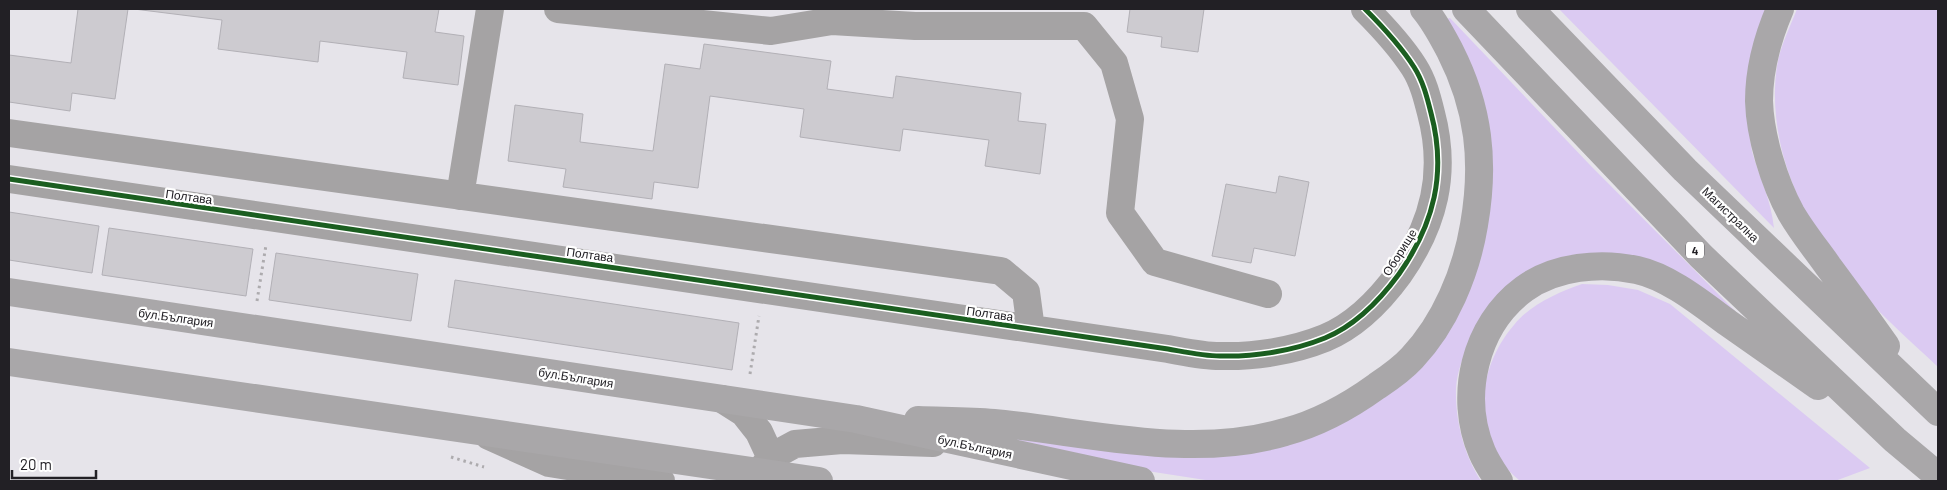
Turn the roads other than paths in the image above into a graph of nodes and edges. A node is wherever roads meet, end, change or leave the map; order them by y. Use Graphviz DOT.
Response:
graph roads {
  1 [pos="490,9"];
  2 [pos="558,9"];
  3 [pos="1365,9"];
  4 [pos="1424,9"];
  5 [pos="1466,9"];
  6 [pos="1530,9"];
  7 [pos="1780,9"];
  8 [pos="1085,17"];
  9 [pos="9,133"];
  10 [pos="9,179"];
  11 [pos="460,196"];
  12 [pos="9,292"];
  13 [pos="1268,294"];
  14 [pos="1031,329"];
  15 [pos="1168,350"];
  16 [pos="9,362"];
  17 [pos="734,401"];
  18 [pos="1934,409"];
  19 [pos="856,418"];
  20 [pos="476,430"];
  21 [pos="1895,440"];
  22 [pos="965,444"];
  23 [pos="769,474"];
  24 [pos="1938,476"];
  25 [pos="661,481"];
  26 [pos="820,481"];
  27 [pos="1140,481"];
  28 [pos="1499,481"];
  1 -- 11 [label="street"];
  2 -- 8 [label="street"];
  3 -- 15 [label="street, Оборище"];
  4 -- 19 [label="main road"];
  5 -- 21 [label="main road, 4"];
  6 -- 18 [label="main road, Магистрална"];
  7 -- 18 [label="main road"];
  8 -- 13 [label="street"];
  9 -- 11 [label="street"];
  10 -- 14 [label="street, Полтава"];
  11 -- 14 [label="street"];
  12 -- 17 [label="main road, бул.България"];
  14 -- 15 [label="street, Полтава"];
  16 -- 20 [label="main road"];
  17 -- 19 [label="main road, бул.България"];
  17 -- 23 [label="street"];
  19 -- 22 [label="main road, бул.България"];
  20 -- 23 [label="main road"];
  20 -- 25 [label="street"];
  21 -- 24 [label="main road, 4"];
  21 -- 28 [label="main road"];
  22 -- 23 [label="street"];
  22 -- 27 [label="main road, бул.България"];
  23 -- 26 [label="main road"];
}
